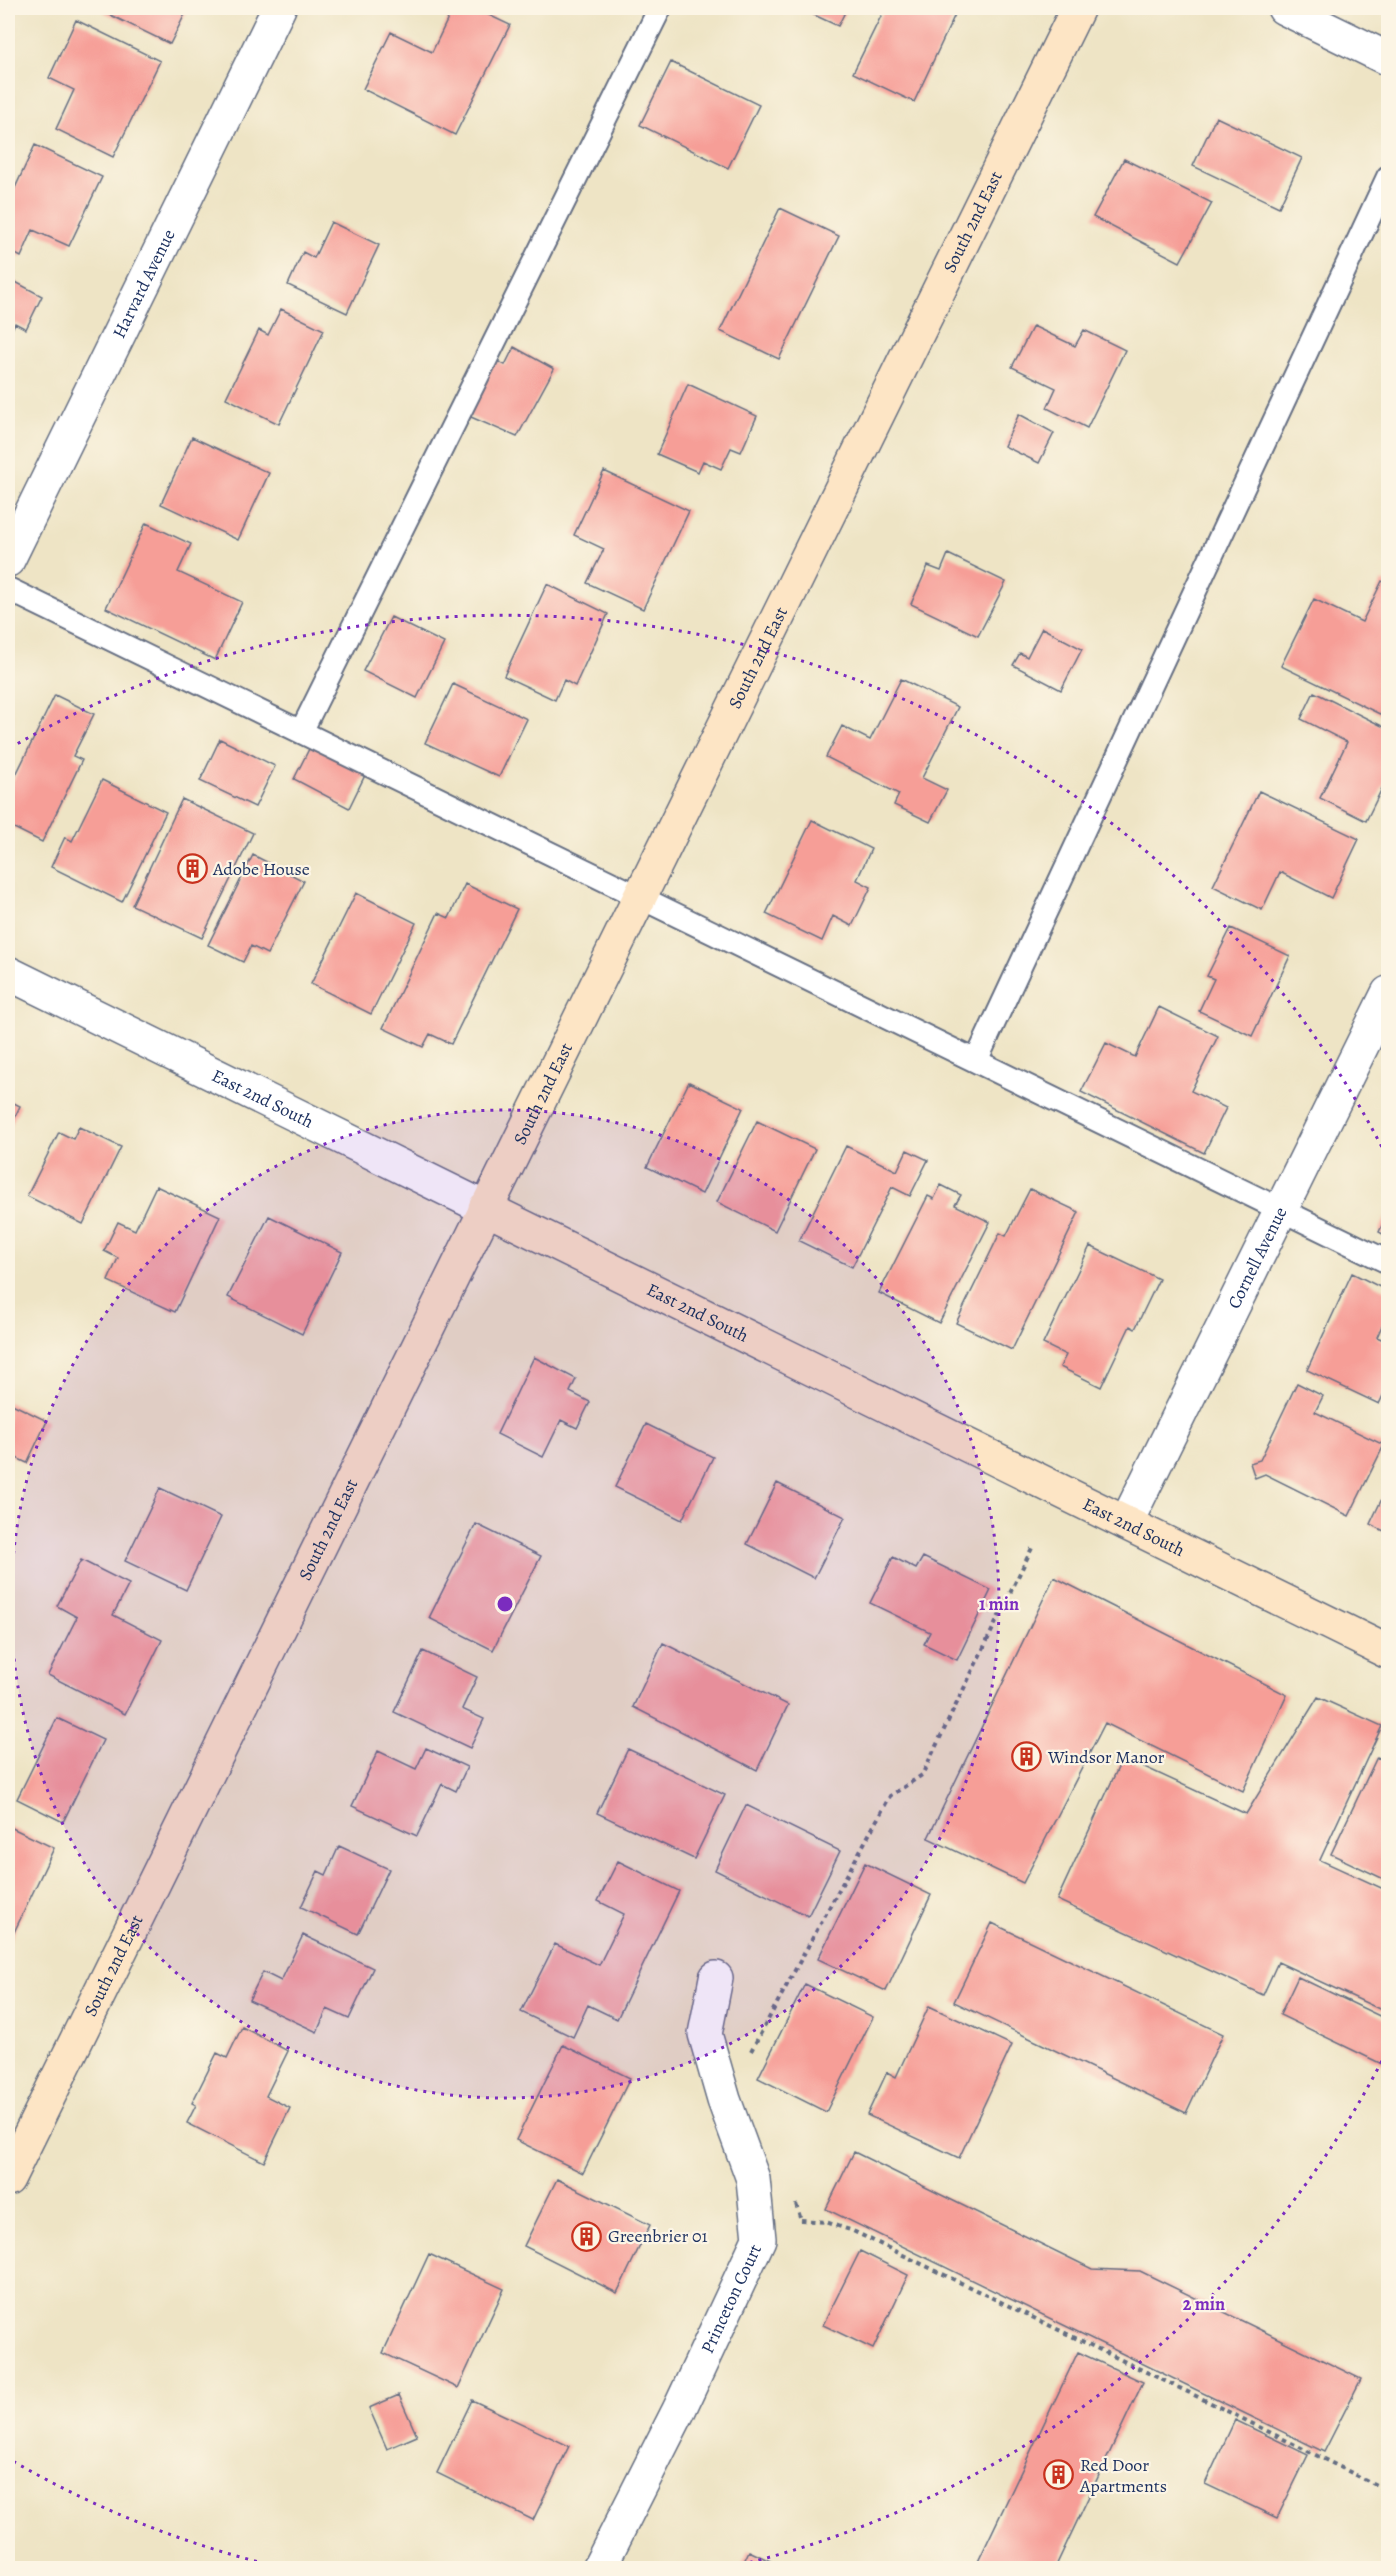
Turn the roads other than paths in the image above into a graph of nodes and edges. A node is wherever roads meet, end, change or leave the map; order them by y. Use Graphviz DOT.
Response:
graph roads {
  1 [pos="279,8"];
  2 [pos="660,8"];
  3 [pos="1078,8"];
  4 [pos="1284,8"];
  5 [pos="1389,59"];
  6 [pos="1389,177"];
  7 [pos="8,560"];
  8 [pos="8,589"];
  9 [pos="301,732"];
  10 [pos="639,897"];
  11 [pos="8,973"];
  12 [pos="1389,993"];
  13 [pos="976,1061"];
  14 [pos="485,1208"];
  15 [pos="1281,1210"];
  16 [pos="1389,1262"];
  17 [pos="1126,1523"];
  18 [pos="1389,1652"];
  19 [pos="716,1978"];
  20 [pos="8,2179"];
  21 [pos="599,2568"];
  1 -- 7 [label="street, Harvard Avenue"];
  2 -- 9 [label="lane"];
  3 -- 10 [label="main road, South 2nd East"];
  4 -- 5 [label="street"];
  6 -- 13 [label="lane"];
  8 -- 9 [label="lane"];
  9 -- 10 [label="lane"];
  10 -- 13 [label="lane"];
  10 -- 14 [label="main road, South 2nd East"];
  11 -- 14 [label="street, East 2nd South"];
  12 -- 15 [label="street, Cornell Avenue"];
  13 -- 15 [label="lane"];
  14 -- 17 [label="main road, East 2nd South"];
  14 -- 20 [label="main road, South 2nd East"];
  15 -- 16 [label="lane"];
  15 -- 17 [label="street, Cornell Avenue"];
  17 -- 18 [label="main road, East 2nd South"];
  19 -- 21 [label="street, Princeton Court"];
}
